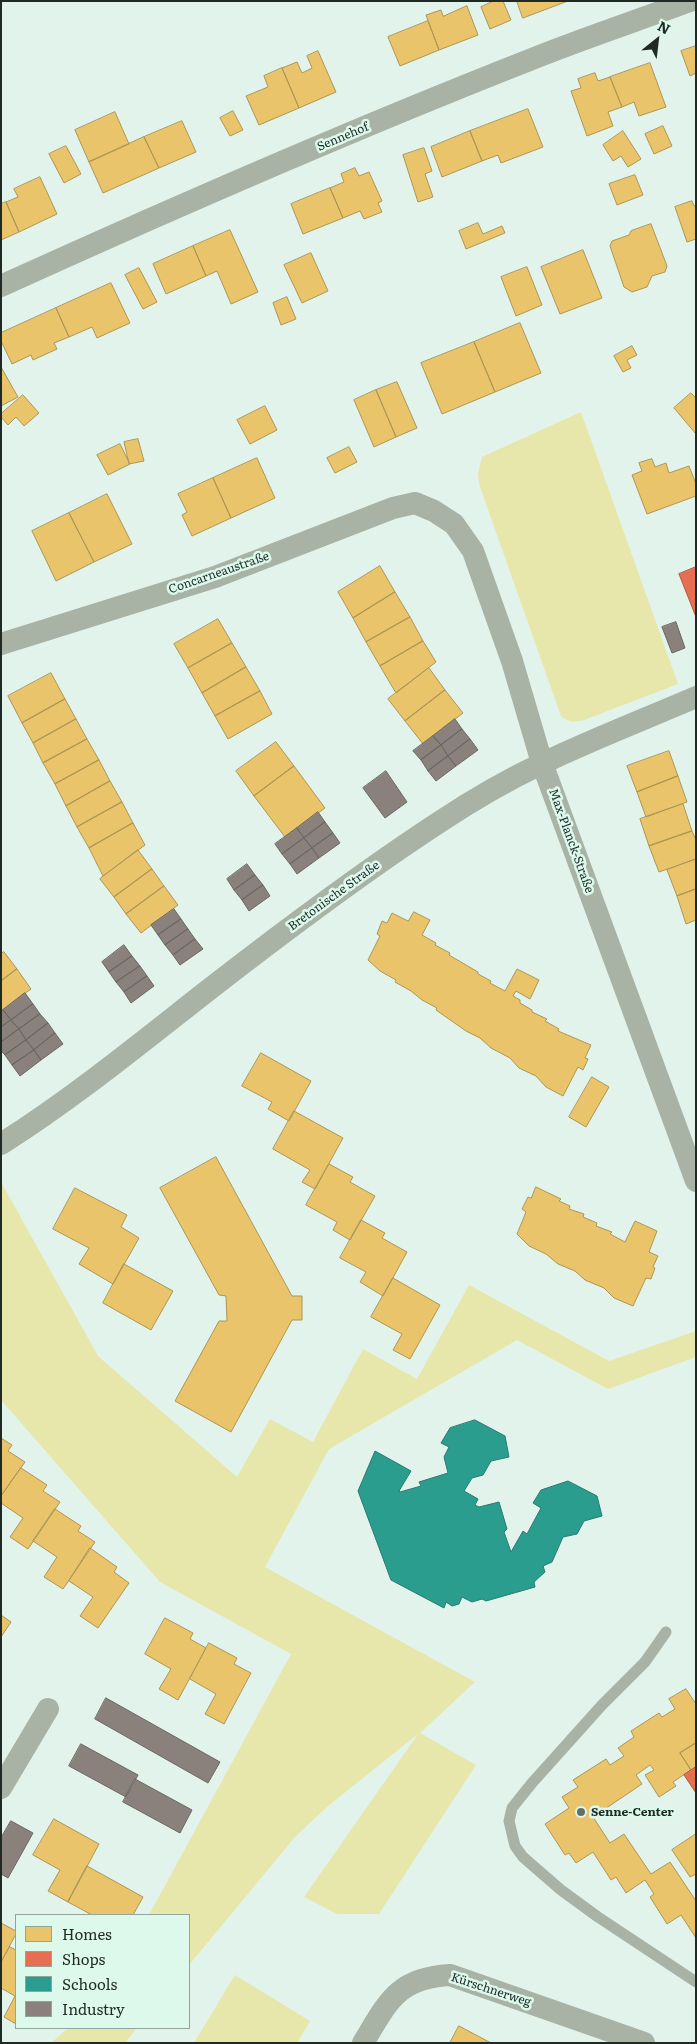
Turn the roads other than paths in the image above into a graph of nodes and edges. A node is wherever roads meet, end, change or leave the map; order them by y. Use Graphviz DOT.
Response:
graph roads {
  1 [pos="690,1"];
  2 [pos="1,286"];
  3 [pos="434,511"];
  4 [pos="1,644"];
  5 [pos="696,697"];
  6 [pos="542,763"];
  7 [pos="1,1144"];
  8 [pos="696,1181"];
  9 [pos="666,1632"];
  10 [pos="48,1709"];
  11 [pos="1,1788"];
  12 [pos="696,1982"];
  13 [pos="362,2043"];
  14 [pos="644,2043"];
  1 -- 2 [label="street, Sennehof"];
  3 -- 4 [label="street, Concarneaustraße"];
  3 -- 6 [label="street, Max-Planck-Straße"];
  5 -- 6 [label="street, Bretonische Straße"];
  6 -- 7 [label="street, Bretonische Straße"];
  6 -- 8 [label="street, Max-Planck-Straße"];
  9 -- 12 [label="lane"];
  10 -- 11 [label="street"];
  13 -- 14 [label="street, Kürschnerweg"];
}
